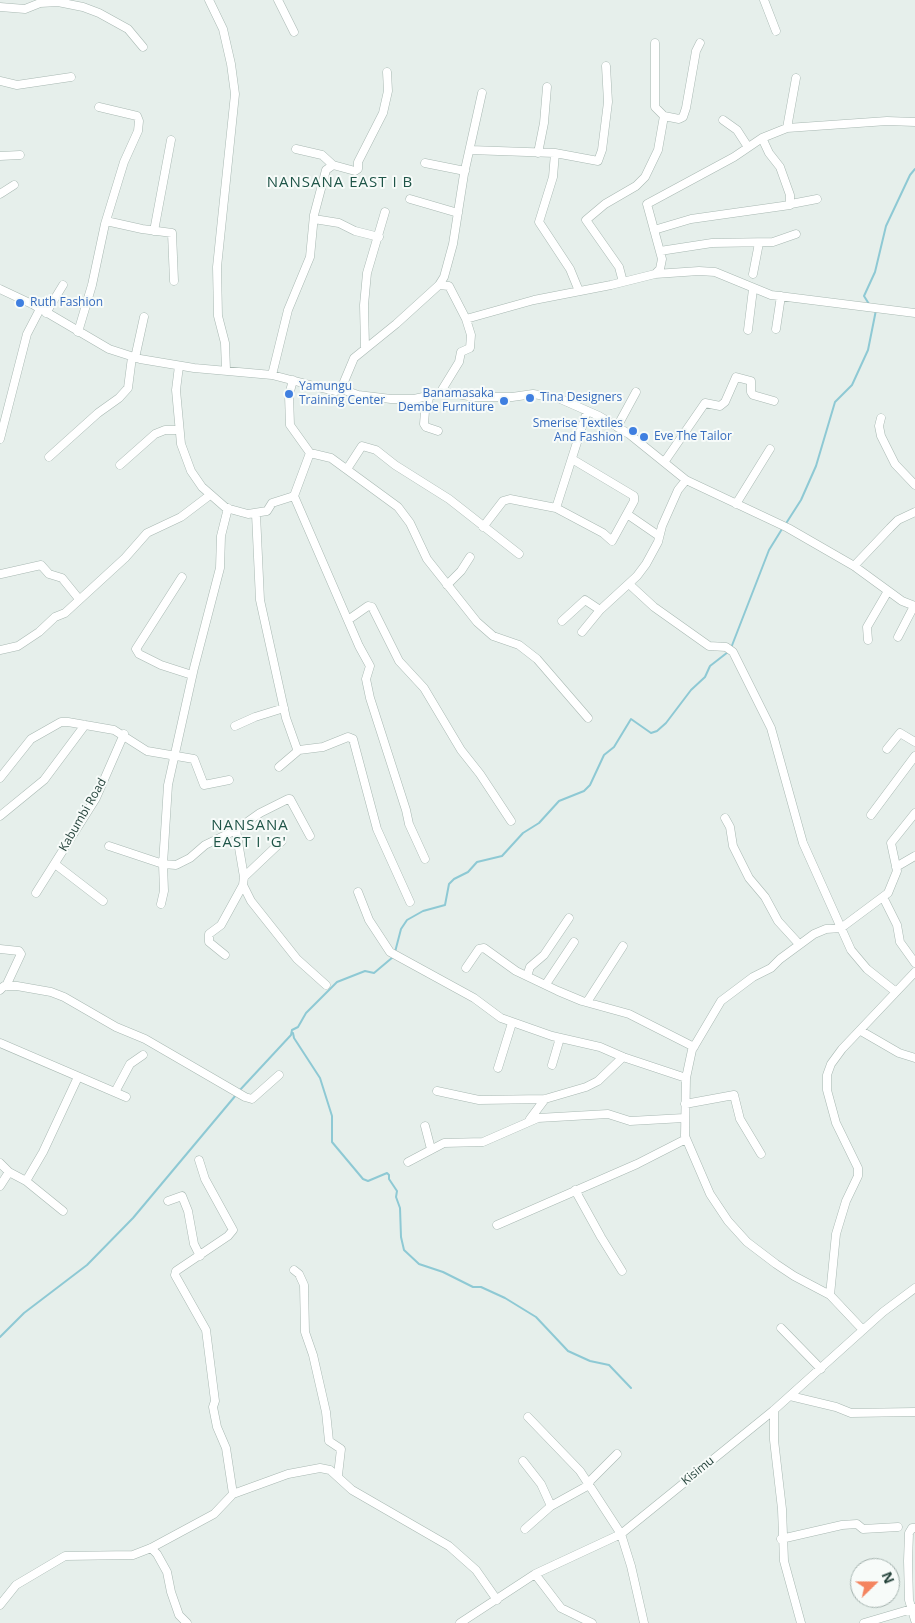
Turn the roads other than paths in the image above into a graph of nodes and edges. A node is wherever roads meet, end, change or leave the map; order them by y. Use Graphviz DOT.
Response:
graph roads {
  1 [pos="209,0"];
  2 [pos="278,0"];
  3 [pos="764,0"];
  4 [pos="0,7"];
  5 [pos="776,31"];
  6 [pos="294,32"];
  7 [pos="655,43"];
  8 [pos="700,43"];
  9 [pos="143,47"];
  10 [pos="606,66"];
  11 [pos="387,72"];
  12 [pos="71,77"];
  13 [pos="796,78"];
  14 [pos="0,81"];
  15 [pos="546,87"];
  16 [pos="482,93"];
  17 [pos="99,107"];
  18 [pos="664,116"];
  19 [pos="723,120"];
  20 [pos="915,122"];
  21 [pos="787,128"];
  22 [pos="762,138"];
  23 [pos="171,140"];
  24 [pos="748,147"];
  25 [pos="296,149"];
  26 [pos="470,150"];
  27 [pos="538,153"];
  28 [pos="555,153"];
  29 [pos="20,155"];
  30 [pos="0,156"];
  31 [pos="426,163"];
  32 [pos="332,165"];
  33 [pos="465,171"];
  34 [pos="14,184"];
  35 [pos="0,194"];
  36 [pos="410,199"];
  37 [pos="817,199"];
  38 [pos="791,204"];
  39 [pos="385,212"];
  40 [pos="458,213"];
  41 [pos="314,219"];
  42 [pos="106,220"];
  43 [pos="654,230"];
  44 [pos="154,231"];
  45 [pos="796,234"];
  46 [pos="379,237"];
  47 [pos="759,243"];
  48 [pos="660,251"];
  49 [pos="655,274"];
  50 [pos="753,274"];
  51 [pos="174,280"];
  52 [pos="623,282"];
  53 [pos="62,285"];
  54 [pos="439,285"];
  55 [pos="0,289"];
  56 [pos="752,289"];
  57 [pos="579,291"];
  58 [pos="781,296"];
  59 [pos="43,311"];
  60 [pos="915,313"];
  61 [pos="144,317"];
  62 [pos="466,319"];
  63 [pos="776,329"];
  64 [pos="748,330"];
  65 [pos="78,332"];
  66 [pos="365,347"];
  67 [pos="133,357"];
  68 [pos="179,366"];
  69 [pos="226,370"];
  70 [pos="272,375"];
  71 [pos="293,380"];
  72 [pos="341,389"];
  73 [pos="636,392"];
  74 [pos="440,393"];
  75 [pos="430,395"];
  76 [pos="774,401"];
  77 [pos="587,411"];
  78 [pos="881,418"];
  79 [pos="617,427"];
  80 [pos="179,430"];
  81 [pos="438,431"];
  82 [pos="0,439"];
  83 [pos="770,449"];
  84 [pos="310,453"];
  85 [pos="49,457"];
  86 [pos="572,458"];
  87 [pos="665,461"];
  88 [pos="120,465"];
  89 [pos="346,468"];
  90 [pos="686,480"];
  91 [pos="915,486"];
  92 [pos="210,495"];
  93 [pos="294,496"];
  94 [pos="736,504"];
  95 [pos="228,508"];
  96 [pos="556,508"];
  97 [pos="915,512"];
  98 [pos="256,514"];
  99 [pos="627,514"];
  100 [pos="483,527"];
  101 [pos="659,536"];
  102 [pos="519,554"];
  103 [pos="470,557"];
  104 [pos="854,566"];
  105 [pos="1,574"];
  106 [pos="182,577"];
  107 [pos="629,584"];
  108 [pos="447,585"];
  109 [pos="888,591"];
  110 [pos="79,599"];
  111 [pos="915,606"];
  112 [pos="600,610"];
  113 [pos="348,620"];
  114 [pos="562,621"];
  115 [pos="582,632"];
  116 [pos="898,637"];
  117 [pos="868,640"];
  118 [pos="0,650"];
  119 [pos="192,675"];
  120 [pos="284,708"];
  121 [pos="588,718"];
  122 [pos="85,725"];
  123 [pos="235,726"];
  124 [pos="124,734"];
  125 [pos="915,742"];
  126 [pos="887,749"];
  127 [pos="299,750"];
  128 [pos="175,755"];
  129 [pos="915,756"];
  130 [pos="279,767"];
  131 [pos="0,778"];
  132 [pos="229,780"];
  133 [pos="915,813"];
  134 [pos="871,815"];
  135 [pos="0,816"];
  136 [pos="725,818"];
  137 [pos="511,821"];
  138 [pos="236,830"];
  139 [pos="310,836"];
  140 [pos="282,841"];
  141 [pos="108,846"];
  142 [pos="915,856"];
  143 [pos="425,859"];
  144 [pos="55,864"];
  145 [pos="163,864"];
  146 [pos="896,866"];
  147 [pos="243,881"];
  148 [pos="358,892"];
  149 [pos="36,893"];
  150 [pos="883,897"];
  151 [pos="103,901"];
  152 [pos="410,902"];
  153 [pos="161,904"];
  154 [pos="570,918"];
  155 [pos="841,928"];
  156 [pos="574,942"];
  157 [pos="799,944"];
  158 [pos="623,946"];
  159 [pos="0,949"];
  160 [pos="225,955"];
  161 [pos="915,963"];
  162 [pos="466,968"];
  163 [pos="915,972"];
  164 [pos="527,976"];
  165 [pos="546,984"];
  166 [pos="326,985"];
  167 [pos="3,988"];
  168 [pos="896,992"];
  169 [pos="588,1002"];
  170 [pos="512,1023"];
  171 [pos="862,1031"];
  172 [pos="560,1038"];
  173 [pos="0,1043"];
  174 [pos="694,1047"];
  175 [pos="144,1055"];
  176 [pos="623,1057"];
  177 [pos="915,1058"];
  178 [pos="552,1065"];
  179 [pos="498,1068"];
  180 [pos="278,1075"];
  181 [pos="78,1077"];
  182 [pos="686,1078"];
  183 [pos="115,1092"];
  184 [pos="437,1092"];
  185 [pos="126,1097"];
  186 [pos="545,1099"];
  187 [pos="685,1104"];
  188 [pos="684,1118"];
  189 [pos="528,1122"];
  190 [pos="424,1126"];
  191 [pos="686,1139"];
  192 [pos="431,1149"];
  193 [pos="762,1154"];
  194 [pos="199,1160"];
  195 [pos="408,1162"];
  196 [pos="0,1163"];
  197 [pos="9,1172"];
  198 [pos="26,1181"];
  199 [pos="0,1186"];
  200 [pos="575,1190"];
  201 [pos="168,1201"];
  202 [pos="63,1211"];
  203 [pos="497,1225"];
  204 [pos="200,1256"];
  205 [pos="294,1270"];
  206 [pos="622,1271"];
  207 [pos="915,1288"];
  208 [pos="830,1294"];
  209 [pos="781,1328"];
  210 [pos="863,1330"];
  211 [pos="821,1369"];
  212 [pos="790,1396"];
  213 [pos="774,1410"];
  214 [pos="915,1412"];
  215 [pos="528,1417"];
  216 [pos="617,1454"];
  217 [pos="523,1461"];
  218 [pos="338,1475"];
  219 [pos="589,1485"];
  220 [pos="232,1494"];
  221 [pos="551,1506"];
  222 [pos="898,1527"];
  223 [pos="915,1528"];
  224 [pos="525,1529"];
  225 [pos="621,1534"];
  226 [pos="781,1539"];
  227 [pos="151,1548"];
  228 [pos="536,1574"];
  229 [pos="497,1600"];
  230 [pos="0,1605"];
  231 [pos="913,1608"];
  232 [pos="915,1620"];
  233 [pos="187,1623"];
  234 [pos="460,1623"];
  235 [pos="592,1623"];
  236 [pos="644,1623"];
  237 [pos="802,1623"];
  238 [pos="864,1623"];
  1 -- 69 [label="street"];
  2 -- 6 [label="street"];
  3 -- 5 [label="street"];
  4 -- 9 [label="street"];
  7 -- 18 [label="street"];
  8 -- 18 [label="street"];
  10 -- 28 [label="street"];
  11 -- 32 [label="street"];
  12 -- 14 [label="street"];
  13 -- 21 [label="street"];
  15 -- 27 [label="street"];
  16 -- 26 [label="street"];
  17 -- 42 [label="street"];
  18 -- 52 [label="street"];
  19 -- 24 [label="street"];
  20 -- 21 [label="street"];
  21 -- 22 [label="street"];
  22 -- 24 [label="street"];
  22 -- 38 [label="street"];
  23 -- 44 [label="street"];
  24 -- 43 [label="street"];
  25 -- 32 [label="street"];
  26 -- 27 [label="street"];
  26 -- 33 [label="street"];
  27 -- 28 [label="street"];
  28 -- 57 [label="street"];
  29 -- 30 [label="street"];
  31 -- 33 [label="street"];
  32 -- 41 [label="street"];
  33 -- 40 [label="street"];
  34 -- 35 [label="street"];
  36 -- 40 [label="street"];
  37 -- 38 [label="street"];
  38 -- 43 [label="street"];
  39 -- 46 [label="street"];
  40 -- 54 [label="street"];
  41 -- 46 [label="street"];
  41 -- 70 [label="street"];
  42 -- 44 [label="street"];
  42 -- 65 [label="street"];
  43 -- 48 [label="street"];
  44 -- 51 [label="street"];
  45 -- 47 [label="street"];
  46 -- 66 [label="street"];
  47 -- 48 [label="street"];
  47 -- 50 [label="street"];
  48 -- 49 [label="street"];
  49 -- 52 [label="street"];
  49 -- 56 [label="street"];
  52 -- 57 [label="street"];
  53 -- 59 [label="street"];
  54 -- 62 [label="street"];
  54 -- 66 [label="street"];
  55 -- 59 [label="street"];
  56 -- 58 [label="street"];
  56 -- 64 [label="street"];
  57 -- 62 [label="street"];
  58 -- 60 [label="street"];
  58 -- 63 [label="street"];
  59 -- 65 [label="street"];
  59 -- 82 [label="street"];
  61 -- 67 [label="street"];
  62 -- 74 [label="street"];
  65 -- 67 [label="street"];
  66 -- 72 [label="street"];
  67 -- 68 [label="street"];
  67 -- 85 [label="street"];
  68 -- 69 [label="street"];
  68 -- 80 [label="street"];
  69 -- 70 [label="street"];
  70 -- 71 [label="street"];
  71 -- 72 [label="street"];
  71 -- 84 [label="street"];
  72 -- 75 [label="street"];
  73 -- 79 [label="street"];
  74 -- 75 [label="street"];
  74 -- 77 [label="street"];
  75 -- 81 [label="street"];
  76 -- 87 [label="street"];
  77 -- 79 [label="street"];
  77 -- 86 [label="street"];
  78 -- 91 [label="street"];
  79 -- 87 [label="street"];
  80 -- 88 [label="street"];
  80 -- 92 [label="street"];
  83 -- 94 [label="street"];
  84 -- 89 [label="street"];
  84 -- 93 [label="street"];
  86 -- 96 [label="street"];
  86 -- 99 [label="street"];
  87 -- 90 [label="street"];
  89 -- 100 [label="street"];
  89 -- 108 [label="street"];
  90 -- 94 [label="street"];
  90 -- 101 [label="street"];
  92 -- 95 [label="street"];
  92 -- 110 [label="street"];
  93 -- 98 [label="street"];
  93 -- 113 [label="street"];
  94 -- 104 [label="street"];
  95 -- 98 [label="street"];
  95 -- 119 [label="street"];
  96 -- 99 [label="street"];
  96 -- 100 [label="street"];
  97 -- 104 [label="street"];
  98 -- 120 [label="street"];
  99 -- 101 [label="street"];
  100 -- 102 [label="street"];
  101 -- 107 [label="street"];
  103 -- 108 [label="street"];
  104 -- 109 [label="street"];
  105 -- 110 [label="street"];
  106 -- 119 [label="street"];
  107 -- 112 [label="street"];
  107 -- 155 [label="street"];
  108 -- 121 [label="street"];
  109 -- 111 [label="street"];
  109 -- 117 [label="street"];
  110 -- 118 [label="street"];
  111 -- 116 [label="street"];
  112 -- 114 [label="street"];
  112 -- 115 [label="street"];
  113 -- 137 [label="street"];
  113 -- 143 [label="street"];
  119 -- 128 [label="street"];
  120 -- 123 [label="street"];
  120 -- 127 [label="street"];
  122 -- 124 [label="street"];
  122 -- 131 [label="street"];
  122 -- 135 [label="street"];
  124 -- 128 [label="street"];
  124 -- 144 [label="street, Kabumbi Road"];
  125 -- 126 [label="street"];
  127 -- 130 [label="street"];
  127 -- 152 [label="street"];
  128 -- 132 [label="street"];
  128 -- 145 [label="street"];
  129 -- 134 [label="street"];
  133 -- 146 [label="street"];
  136 -- 157 [label="street"];
  138 -- 139 [label="street"];
  138 -- 145 [label="street"];
  138 -- 147 [label="street"];
  140 -- 147 [label="street"];
  141 -- 145 [label="street"];
  142 -- 146 [label="street"];
  144 -- 149 [label="street, Kabumbi Road"];
  144 -- 151 [label="street"];
  145 -- 153 [label="street"];
  146 -- 150 [label="street"];
  147 -- 160 [label="street"];
  147 -- 166 [label="street"];
  148 -- 170 [label="street"];
  150 -- 155 [label="street"];
  150 -- 161 [label="street"];
  154 -- 164 [label="street"];
  155 -- 157 [label="street"];
  155 -- 168 [label="street"];
  156 -- 165 [label="street"];
  157 -- 174 [label="street"];
  158 -- 169 [label="street"];
  159 -- 167 [label="street"];
  162 -- 164 [label="street"];
  163 -- 168 [label="street"];
  164 -- 165 [label="street"];
  165 -- 169 [label="street"];
  167 -- 180 [label="street"];
  168 -- 171 [label="street"];
  169 -- 174 [label="street"];
  170 -- 172 [label="street"];
  170 -- 179 [label="street"];
  171 -- 177 [label="street"];
  171 -- 208 [label="street"];
  172 -- 176 [label="street"];
  172 -- 178 [label="street"];
  173 -- 181 [label="street"];
  174 -- 182 [label="street"];
  175 -- 183 [label="street"];
  176 -- 182 [label="street"];
  176 -- 186 [label="street"];
  181 -- 183 [label="street"];
  181 -- 198 [label="street"];
  182 -- 187 [label="street"];
  183 -- 185 [label="street"];
  184 -- 186 [label="street"];
  186 -- 189 [label="street"];
  187 -- 188 [label="street"];
  187 -- 193 [label="street"];
  188 -- 189 [label="street"];
  188 -- 191 [label="street"];
  189 -- 192 [label="street"];
  190 -- 192 [label="street"];
  191 -- 200 [label="street"];
  191 -- 208 [label="street"];
  192 -- 195 [label="street"];
  194 -- 204 [label="street"];
  196 -- 197 [label="street"];
  197 -- 198 [label="street"];
  197 -- 199 [label="street"];
  198 -- 202 [label="street"];
  200 -- 203 [label="street"];
  200 -- 206 [label="street"];
  201 -- 204 [label="street"];
  204 -- 220 [label="street"];
  205 -- 218 [label="street"];
  207 -- 210 [label="street, Kisimu"];
  208 -- 210 [label="street"];
  209 -- 211 [label="street"];
  210 -- 211 [label="street, Kisimu"];
  211 -- 212 [label="street, Kisimu"];
  212 -- 213 [label="street, Kisimu"];
  212 -- 214 [label="street"];
  213 -- 225 [label="street, Kisimu"];
  213 -- 226 [label="street"];
  215 -- 219 [label="street"];
  216 -- 219 [label="street"];
  217 -- 221 [label="street"];
  218 -- 220 [label="street"];
  218 -- 229 [label="street"];
  219 -- 221 [label="street"];
  219 -- 225 [label="street"];
  220 -- 227 [label="street"];
  221 -- 224 [label="street"];
  222 -- 226 [label="street"];
  223 -- 231 [label="street"];
  225 -- 228 [label="street, Kisimu"];
  225 -- 236 [label="street"];
  226 -- 237 [label="street"];
  227 -- 230 [label="street"];
  227 -- 233 [label="street"];
  228 -- 229 [label="street, Kisimu"];
  228 -- 235 [label="street"];
  229 -- 234 [label="street, Kisimu"];
  231 -- 232 [label="street"];
  231 -- 238 [label="street"];
}
